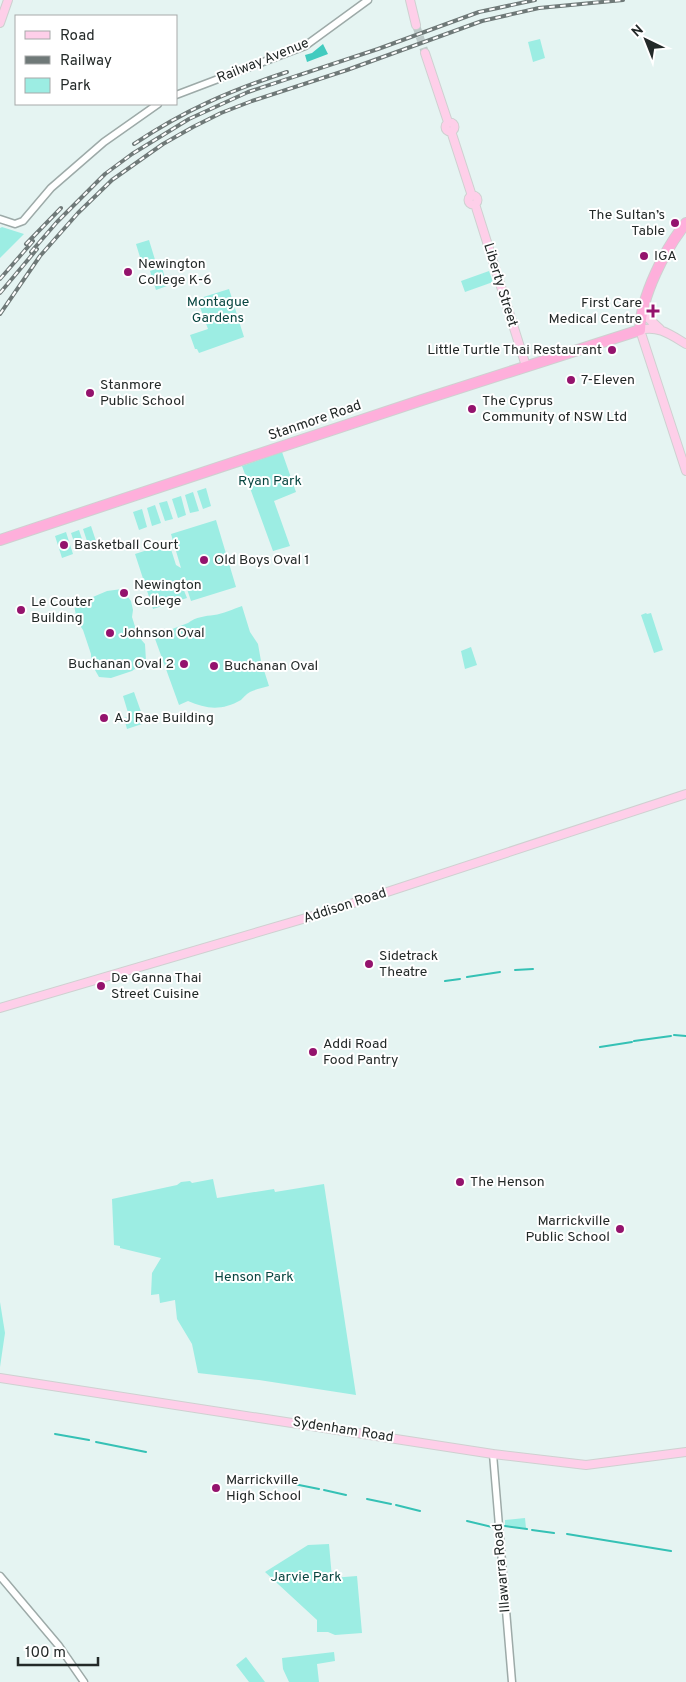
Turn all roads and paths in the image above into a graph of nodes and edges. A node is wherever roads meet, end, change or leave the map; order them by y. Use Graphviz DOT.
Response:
graph roads {
  1 [pos="8,0"];
  2 [pos="368,0"];
  3 [pos="410,0"];
  4 [pos="0,23"];
  5 [pos="416,25"];
  6 [pos="425,53"];
  7 [pos="178,94"];
  8 [pos="157,105"];
  9 [pos="0,219"];
  10 [pos="686,223"];
  11 [pos="642,309"];
  12 [pos="660,329"];
  13 [pos="640,330"];
  14 [pos="686,344"];
  15 [pos="526,366"];
  16 [pos="686,471"];
  17 [pos="0,540"];
  18 [pos="686,794"];
  19 [pos="0,1008"];
  20 [pos="0,1378"];
  21 [pos="686,1452"];
  22 [pos="493,1454"];
  23 [pos="0,1576"];
  24 [pos="84,1682"];
  25 [pos="512,1682"];
  1 -- 4 [label="main road"];
  2 -- 7 [label="street, Railway Avenue"];
  3 -- 5 [label="main road"];
  6 -- 15 [label="main road, Liberty Street"];
  8 -- 9 [label="street"];
  10 -- 11 [label="highway"];
  11 -- 12 [label="main road"];
  11 -- 13 [label="highway"];
  12 -- 13 [label="main road"];
  12 -- 14 [label="main road"];
  13 -- 15 [label="highway, Stanmore Road"];
  13 -- 16 [label="main road"];
  15 -- 17 [label="highway, Stanmore Road"];
  18 -- 19 [label="main road, Addison Road"];
  20 -- 22 [label="main road, Sydenham Road"];
  21 -- 22 [label="main road, Sydenham Road"];
  22 -- 25 [label="street, Illawarra Road"];
  23 -- 24 [label="street"];
}
